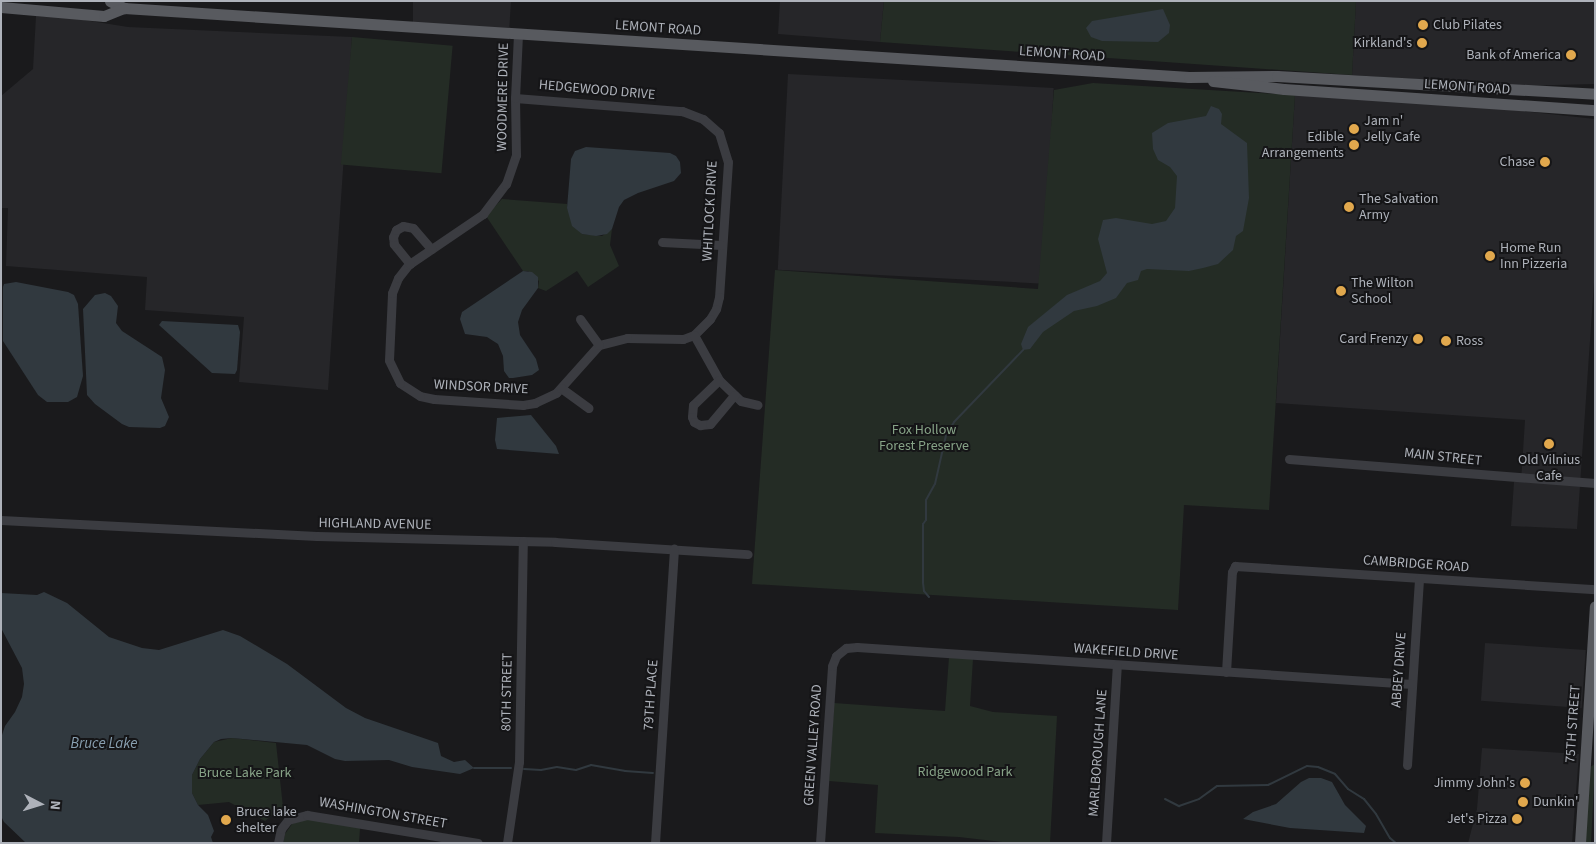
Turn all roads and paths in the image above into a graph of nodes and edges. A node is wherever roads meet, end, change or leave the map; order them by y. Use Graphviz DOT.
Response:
graph roads {
  1 [pos="110,1"];
  2 [pos="1,7"];
  3 [pos="124,8"];
  4 [pos="518,34"];
  5 [pos="1189,77"];
  6 [pos="1595,94"];
  7 [pos="515,98"];
  8 [pos="1595,110"];
  9 [pos="677,111"];
  10 [pos="662,242"];
  11 [pos="722,245"];
  12 [pos="431,249"];
  13 [pos="410,264"];
  14 [pos="390,318"];
  15 [pos="580,319"];
  16 [pos="694,335"];
  17 [pos="599,344"];
  18 [pos="718,380"];
  19 [pos="561,388"];
  20 [pos="734,395"];
  21 [pos="758,405"];
  22 [pos="589,408"];
  23 [pos="1289,459"];
  24 [pos="1595,483"];
  25 [pos="1,520"];
  26 [pos="523,541"];
  27 [pos="674,550"];
  28 [pos="748,554"];
  29 [pos="1419,578"];
  30 [pos="1595,589"];
  31 [pos="1595,606"];
  32 [pos="840,651"];
  33 [pos="1118,665"];
  34 [pos="1226,672"];
  35 [pos="1412,684"];
  36 [pos="1587,744"];
  37 [pos="1595,760"];
  38 [pos="1407,765"];
  39 [pos="278,843"];
  40 [pos="478,843"];
  41 [pos="507,843"];
  42 [pos="655,843"];
  43 [pos="820,843"];
  44 [pos="1106,843"];
  45 [pos="1580,843"];
  1 -- 3 [label="main road, LEMONT ROAD"];
  2 -- 3 [label="main road, LEMONT ROAD"];
  3 -- 4 [label="main road, LEMONT ROAD"];
  4 -- 5 [label="main road, LEMONT ROAD"];
  4 -- 7 [label="street, WOODMERE DRIVE"];
  5 -- 6 [label="main road, LEMONT ROAD"];
  5 -- 8 [label="main road, LEMONT ROAD"];
  7 -- 9 [label="street, HEDGEWOOD DRIVE"];
  7 -- 12 [label="street, WOODMERE DRIVE"];
  9 -- 11 [label="street, WHITLOCK DRIVE"];
  10 -- 11 [label="street"];
  11 -- 16 [label="street, WHITLOCK DRIVE"];
  12 -- 13 [label="street, WOODMERE DRIVE"];
  12 -- 13 [label="street"];
  13 -- 14 [label="street, WOODMERE DRIVE"];
  14 -- 19 [label="street, WINDSOR DRIVE"];
  15 -- 17 [label="street"];
  16 -- 17 [label="street"];
  16 -- 18 [label="street"];
  17 -- 19 [label="street, WINDSOR DRIVE"];
  18 -- 20 [label="street"];
  18 -- 20 [label="street"];
  19 -- 22 [label="street"];
  20 -- 21 [label="street"];
  23 -- 24 [label="street, MAIN STREET"];
  25 -- 26 [label="street, HIGHLAND AVENUE"];
  26 -- 27 [label="street, HIGHLAND AVENUE"];
  26 -- 41 [label="street, 80TH STREET"];
  27 -- 28 [label="street, HIGHLAND AVENUE"];
  27 -- 42 [label="street, 79TH PLACE"];
  29 -- 30 [label="street, CAMBRIDGE ROAD"];
  29 -- 34 [label="street, CAMBRIDGE ROAD"];
  29 -- 35 [label="street, ABBEY DRIVE"];
  31 -- 36 [label="main road, 75TH STREET"];
  32 -- 33 [label="street, WAKEFIELD DRIVE"];
  32 -- 43 [label="street, GREEN VALLEY ROAD"];
  33 -- 34 [label="street, WAKEFIELD DRIVE"];
  33 -- 44 [label="street, MARLBOROUGH LANE"];
  34 -- 35 [label="street, WAKEFIELD DRIVE"];
  35 -- 38 [label="street, ABBEY DRIVE"];
  36 -- 37 [label="main road"];
  36 -- 45 [label="main road, 75TH STREET"];
  39 -- 40 [label="street, WASHINGTON STREET"];
}
